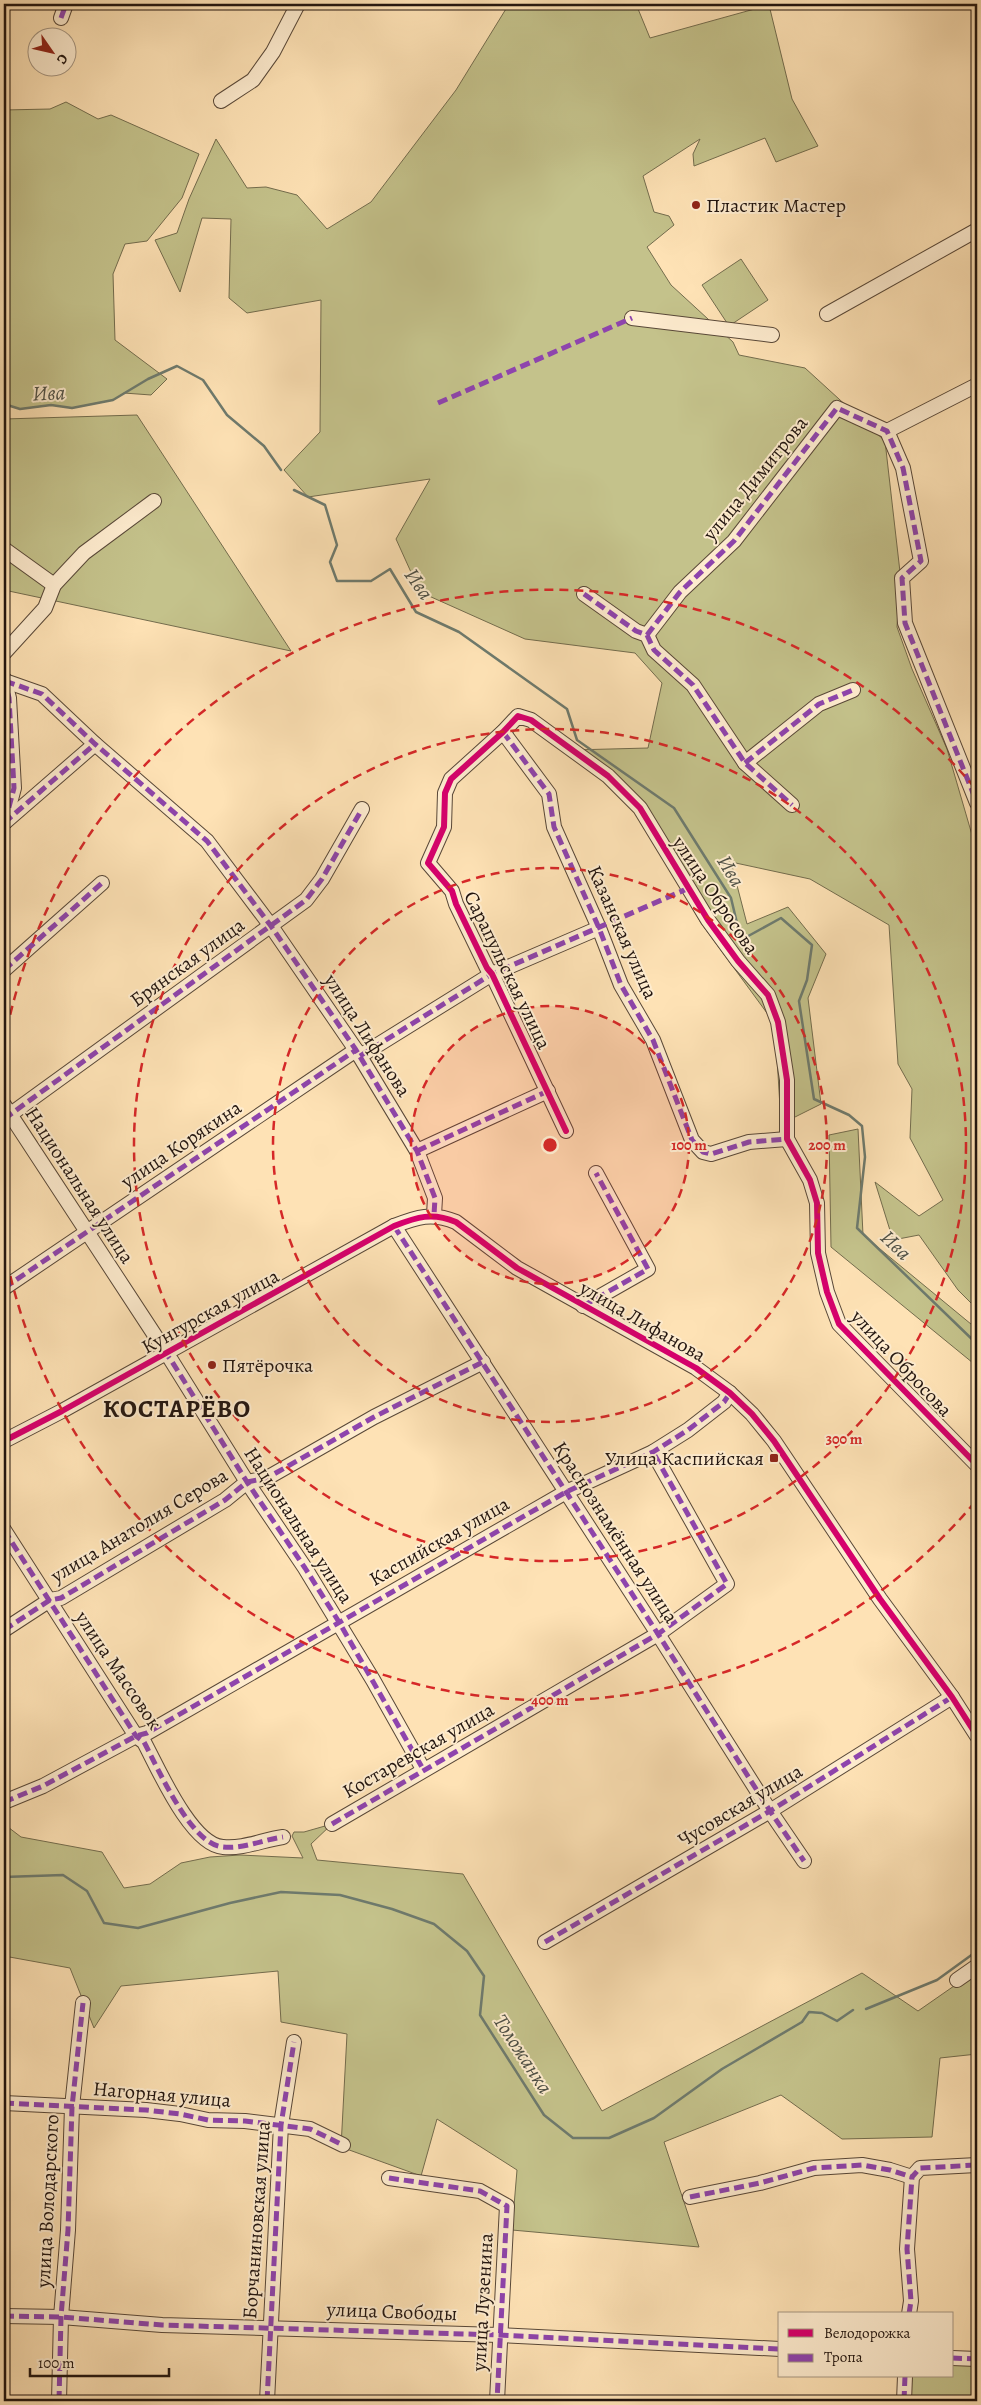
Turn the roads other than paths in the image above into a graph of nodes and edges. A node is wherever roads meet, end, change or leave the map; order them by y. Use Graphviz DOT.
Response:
graph roads {
  1 [pos="66,4"];
  2 [pos="298,4"];
  3 [pos="60,18"];
  4 [pos="221,101"];
  5 [pos="977,230"];
  6 [pos="827,314"];
  7 [pos="632,318"];
  8 [pos="772,335"];
  9 [pos="977,385"];
  10 [pos="887,431"];
  11 [pos="154,500"];
  12 [pos="4,549"];
  13 [pos="54,585"];
  14 [pos="584,594"];
  15 [pos="647,635"];
  16 [pos="4,653"];
  17 [pos="4,680"];
  18 [pos="853,690"];
  19 [pos="503,732"];
  20 [pos="96,744"];
  21 [pos="745,763"];
  22 [pos="977,803"];
  23 [pos="792,805"];
  24 [pos="362,809"];
  25 [pos="4,822"];
  26 [pos="102,883"];
  27 [pos="271,926"];
  28 [pos="599,928"];
  29 [pos="4,970"];
  30 [pos="492,974"];
  31 [pos="358,1053"];
  32 [pos="548,1091"];
  33 [pos="6,1113"];
  34 [pos="566,1130"];
  35 [pos="788,1139"];
  36 [pos="418,1151"];
  37 [pos="596,1173"];
  38 [pos="434,1215"];
  39 [pos="394,1226"];
  40 [pos="87,1232"];
  41 [pos="4,1288"];
  42 [pos="583,1306"];
  43 [pos="166,1354"];
  44 [pos="483,1362"];
  45 [pos="730,1394"];
  46 [pos="4,1442"];
  47 [pos="653,1452"];
  48 [pos="977,1465"];
  49 [pos="247,1482"];
  50 [pos="566,1492"];
  51 [pos="4,1530"];
  52 [pos="50,1600"];
  53 [pos="339,1622"];
  54 [pos="4,1630"];
  55 [pos="658,1634"];
  56 [pos="952,1697"];
  57 [pos="136,1736"];
  58 [pos="977,1736"];
  59 [pos="423,1769"];
  60 [pos="4,1802"];
  61 [pos="770,1811"];
  62 [pos="332,1824"];
  63 [pos="283,1837"];
  64 [pos="804,1861"];
  65 [pos="545,1942"];
  66 [pos="977,1966"];
  67 [pos="957,1980"];
  68 [pos="83,2003"];
  69 [pos="294,2042"];
  70 [pos="4,2103"];
  71 [pos="72,2107"];
  72 [pos="281,2126"];
  73 [pos="343,2145"];
  74 [pos="977,2165"];
  75 [pos="916,2173"];
  76 [pos="389,2178"];
  77 [pos="690,2197"];
  78 [pos="910,2312"];
  79 [pos="4,2316"];
  80 [pos="61,2317"];
  81 [pos="270,2327"];
  82 [pos="500,2335"];
  83 [pos="778,2349"];
  84 [pos="954,2358"];
  85 [pos="977,2359"];
  86 [pos="905,2378"];
  87 [pos="59,2401"];
  88 [pos="267,2401"];
  89 [pos="497,2401"];
  90 [pos="904,2401"];
  1 -- 3 [label="street"];
  2 -- 4 [label="street"];
  5 -- 6 [label="street"];
  7 -- 8 [label="street"];
  9 -- 10 [label="street"];
  10 -- 15 [label="street, улица Димитрова"];
  10 -- 22 [label="street"];
  11 -- 13 [label="street"];
  12 -- 13 [label="street"];
  13 -- 16 [label="street"];
  14 -- 15 [label="street"];
  15 -- 21 [label="street"];
  17 -- 20 [label="street, улица Лифанова"];
  17 -- 25 [label="street"];
  18 -- 21 [label="street"];
  19 -- 28 [label="street, Казанская улица"];
  19 -- 30 [label="street, Сарапульская улица"];
  19 -- 35 [label="street, улица Обросова"];
  20 -- 25 [label="street"];
  20 -- 27 [label="street, улица Лифанова"];
  21 -- 23 [label="street"];
  24 -- 27 [label="street, Брянская улица"];
  26 -- 29 [label="street"];
  27 -- 31 [label="street, улица Лифанова"];
  27 -- 33 [label="street, Брянская улица"];
  28 -- 30 [label="street, улица Корякина"];
  28 -- 35 [label="street, Казанская улица"];
  30 -- 31 [label="street, улица Корякина"];
  30 -- 32 [label="street, Сарапульская улица"];
  31 -- 36 [label="street, улица Лифанова"];
  31 -- 40 [label="street, улица Корякина"];
  32 -- 34 [label="street, Сарапульская улица"];
  32 -- 36 [label="street"];
  33 -- 40 [label="street, Национальная улица"];
  35 -- 48 [label="street, улица Обросова"];
  36 -- 38 [label="street, улица Лифанова"];
  37 -- 42 [label="street"];
  38 -- 39 [label="street, Кунгурская улица"];
  38 -- 42 [label="street, улица Лифанова"];
  39 -- 43 [label="street, Кунгурская улица"];
  39 -- 44 [label="street, Краснознамённая улица"];
  40 -- 41 [label="street, улица Корякина"];
  40 -- 43 [label="street, Национальная улица"];
  42 -- 45 [label="street, улица Лифанова"];
  43 -- 46 [label="street, Кунгурская улица"];
  43 -- 49 [label="street, Национальная улица"];
  44 -- 49 [label="street, улица Анатолия Серова"];
  44 -- 50 [label="street, Краснознамённая улица"];
  45 -- 47 [label="street, Каспийская улица"];
  45 -- 56 [label="street, улица Лифанова"];
  47 -- 50 [label="street, Каспийская улица"];
  47 -- 55 [label="street, Костаревская улица"];
  49 -- 52 [label="street, улица Анатолия Серова"];
  49 -- 53 [label="street, Национальная улица"];
  50 -- 53 [label="street, Каспийская улица"];
  50 -- 55 [label="street, Краснознамённая улица"];
  51 -- 52 [label="street, улица Массовок"];
  52 -- 54 [label="street, улица Анатолия Серова"];
  52 -- 57 [label="street, улица Массовок"];
  53 -- 57 [label="street, Каспийская улица"];
  53 -- 59 [label="street, Национальная улица"];
  55 -- 59 [label="street, Костаревская улица"];
  55 -- 61 [label="street, Краснознамённая улица"];
  56 -- 58 [label="street, улица Лифанова"];
  56 -- 61 [label="street, Чусовская улица"];
  57 -- 60 [label="street, Каспийская улица"];
  57 -- 63 [label="street, улица Массовок"];
  59 -- 62 [label="street, Костаревская улица"];
  61 -- 64 [label="street, Краснознамённая улица"];
  61 -- 65 [label="street, Чусовская улица"];
  66 -- 67 [label="street"];
  68 -- 71 [label="street, улица Володарского"];
  69 -- 72 [label="street, Борчаниновская улица"];
  70 -- 71 [label="street, Нагорная улица"];
  71 -- 72 [label="street, Нагорная улица"];
  71 -- 80 [label="street, улица Володарского"];
  72 -- 73 [label="street, Нагорная улица"];
  72 -- 81 [label="street, Борчаниновская улица"];
  74 -- 75 [label="street"];
  75 -- 77 [label="street"];
  75 -- 78 [label="street"];
  76 -- 82 [label="street, улица Лузенина"];
  79 -- 80 [label="street, улица Свободы"];
  80 -- 81 [label="street, улица Свободы"];
  80 -- 87 [label="street, улица Володарского"];
  81 -- 82 [label="street, улица Свободы"];
  81 -- 88 [label="street, Борчаниновская улица"];
  82 -- 83 [label="street, улица Свободы"];
  82 -- 89 [label="street, улица Лузенина"];
  84 -- 85 [label="street"];
  86 -- 90 [label="street"];
}
